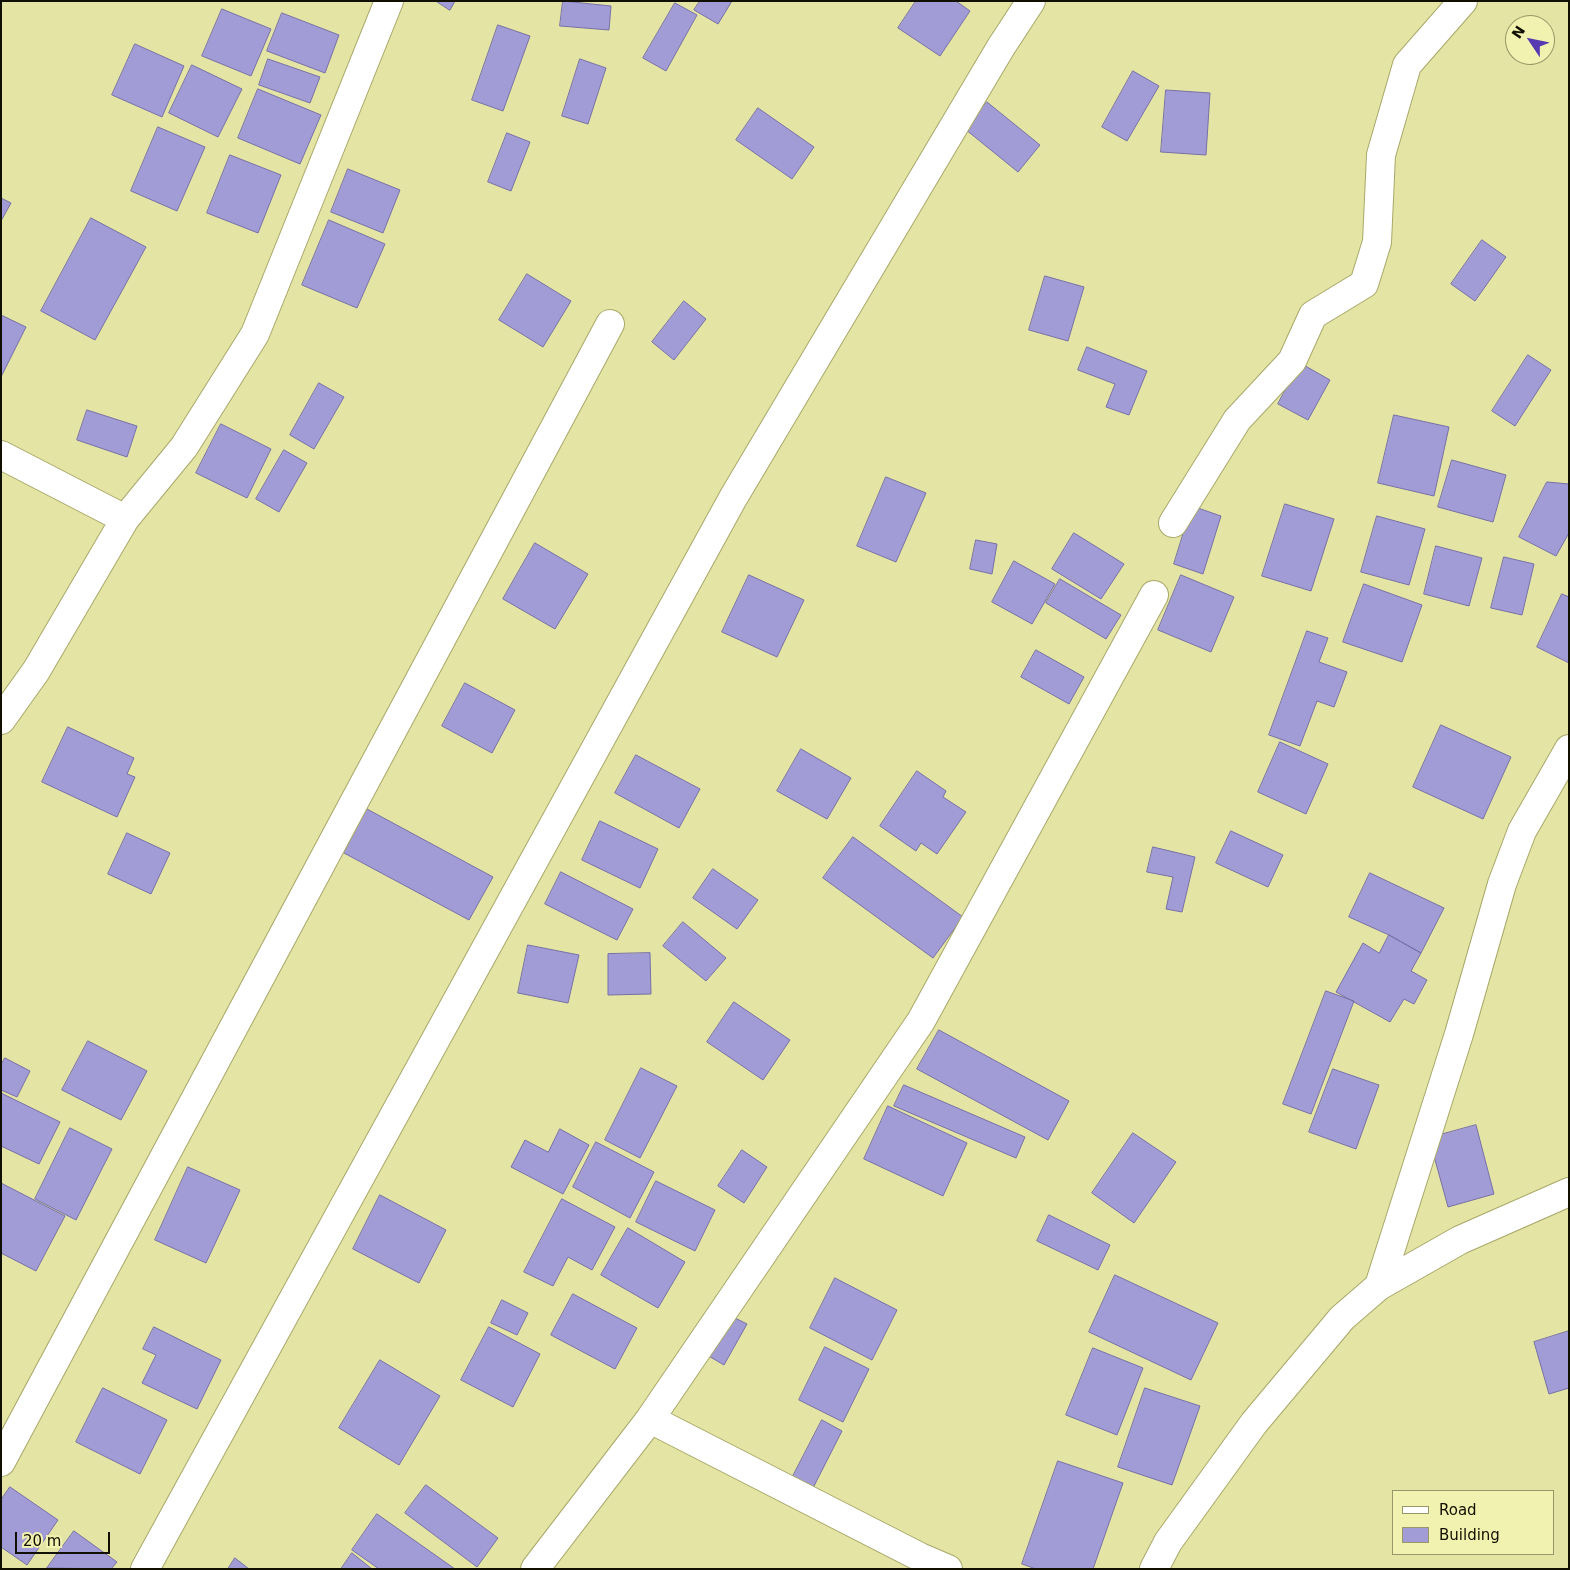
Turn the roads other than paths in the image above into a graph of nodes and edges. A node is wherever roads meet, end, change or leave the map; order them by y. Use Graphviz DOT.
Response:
graph roads {
  1 [pos="389,1"];
  2 [pos="1031,1"];
  3 [pos="1463,1"];
  4 [pos="610,324"];
  5 [pos="1,455"];
  6 [pos="125,519"];
  7 [pos="1173,523"];
  8 [pos="1154,595"];
  9 [pos="1,720"];
  10 [pos="1569,749"];
  11 [pos="1569,1192"];
  12 [pos="1379,1286"];
  13 [pos="650,1419"];
  14 [pos="1,1462"];
  15 [pos="145,1569"];
  16 [pos="535,1569"];
  17 [pos="948,1569"];
  18 [pos="1154,1569"];
  1 -- 6 [label="street"];
  2 -- 15 [label="street"];
  3 -- 7 [label="street"];
  4 -- 14 [label="street"];
  5 -- 6 [label="street"];
  6 -- 9 [label="street"];
  8 -- 13 [label="street"];
  10 -- 12 [label="street"];
  11 -- 12 [label="street"];
  12 -- 18 [label="street"];
  13 -- 16 [label="street"];
  13 -- 17 [label="street"];
}
